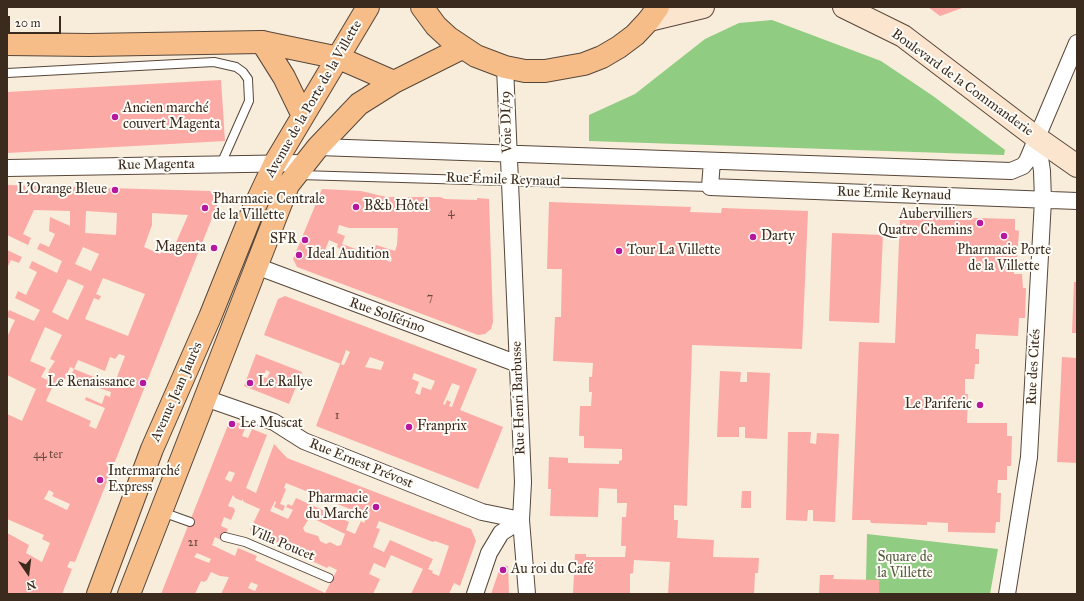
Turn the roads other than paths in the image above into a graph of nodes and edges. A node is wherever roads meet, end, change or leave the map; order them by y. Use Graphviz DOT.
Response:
graph roads {
  1 [pos="368,7"];
  2 [pos="422,7"];
  3 [pos="703,7"];
  4 [pos="844,7"];
  5 [pos="654,14"];
  6 [pos="262,42"];
  7 [pos="1077,43"];
  8 [pos="14,44"];
  9 [pos="462,48"];
  10 [pos="339,58"];
  11 [pos="505,67"];
  12 [pos="7,73"];
  13 [pos="394,82"];
  14 [pos="303,116"];
  15 [pos="1037,138"];
  16 [pos="318,147"];
  17 [pos="508,154"];
  18 [pos="712,160"];
  19 [pos="275,163"];
  20 [pos="221,164"];
  21 [pos="1077,166"];
  22 [pos="7,168"];
  23 [pos="300,169"];
  24 [pos="510,181"];
  25 [pos="710,187"];
  26 [pos="262,192"];
  27 [pos="285,193"];
  28 [pos="1043,200"];
  29 [pos="512,201"];
  30 [pos="1077,201"];
  31 [pos="256,266"];
  32 [pos="518,364"];
  33 [pos="205,398"];
  34 [pos="161,512"];
  35 [pos="521,520"];
  36 [pos="190,522"];
  37 [pos="225,537"];
  38 [pos="329,578"];
  39 [pos="98,594"];
  40 [pos="128,594"];
  41 [pos="475,594"];
  42 [pos="527,594"];
  43 [pos="1007,594"];
  1 -- 10 [label="main road, Avenue de la Porte de la Villette"];
  2 -- 9 [label="main road"];
  3 -- 5 [label="main road"];
  4 -- 15 [label="main road, Boulevard de la Commanderie"];
  5 -- 11 [label="main road"];
  6 -- 8 [label="main road"];
  6 -- 10 [label="main road"];
  6 -- 14 [label="main road"];
  7 -- 15 [label="street, Rue Émile Reynaud"];
  9 -- 11 [label="main road"];
  9 -- 13 [label="main road, Avenue de la Porte de la Villette"];
  10 -- 13 [label="main road"];
  10 -- 14 [label="main road, Avenue de la Porte de la Villette"];
  11 -- 17 [label="street, Voie DI/19"];
  12 -- 20 [label="lane"];
  13 -- 16 [label="main road, Avenue de la Porte de la Villette"];
  14 -- 19 [label="main road, Avenue de la Porte de la Villette"];
  15 -- 18 [label="street, Rue Émile Reynaud"];
  15 -- 21 [label="main road, Boulevard de la Commanderie"];
  15 -- 28 [label="street, Rue des Cités"];
  16 -- 17 [label="street, Rue Émile Reynaud"];
  16 -- 23 [label="main road, Avenue de la Porte de la Villette"];
  17 -- 18 [label="street, Rue Émile Reynaud"];
  17 -- 24 [label="street, Voie DI/19"];
  18 -- 25 [label="street"];
  19 -- 20 [label="street, Rue Magenta"];
  19 -- 23 [label="street, Rue Magenta"];
  19 -- 26 [label="main road, Avenue de la Porte de la Villette"];
  20 -- 22 [label="street, Rue Magenta"];
  23 -- 24 [label="lane, Rue Émile Reynaud"];
  23 -- 27 [label="main road, Avenue de la Porte de la Villette"];
  24 -- 25 [label="lane, Rue Émile Reynaud"];
  24 -- 29 [label="street, Voie DI/19"];
  25 -- 28 [label="street, Rue Émile Reynaud"];
  26 -- 39 [label="main road, Avenue Jean Jaurès"];
  27 -- 31 [label="main road, Avenue Jean Jaurès"];
  28 -- 30 [label="street, Rue Émile Reynaud"];
  28 -- 43 [label="street, Rue des Cités"];
  29 -- 32 [label="street, Rue Henri Barbusse"];
  31 -- 32 [label="street, Rue Solférino"];
  31 -- 33 [label="main road, Avenue Jean Jaurès"];
  32 -- 35 [label="street, Rue Henri Barbusse"];
  33 -- 34 [label="main road, Avenue Jean Jaurès"];
  33 -- 35 [label="street, Rue Ernest Prévost"];
  34 -- 36 [label="lane"];
  34 -- 40 [label="main road, Avenue Jean Jaurès"];
  35 -- 41 [label="street"];
  35 -- 42 [label="street, Rue Henri Barbusse"];
  37 -- 38 [label="lane, Villa Poucet"];
}
